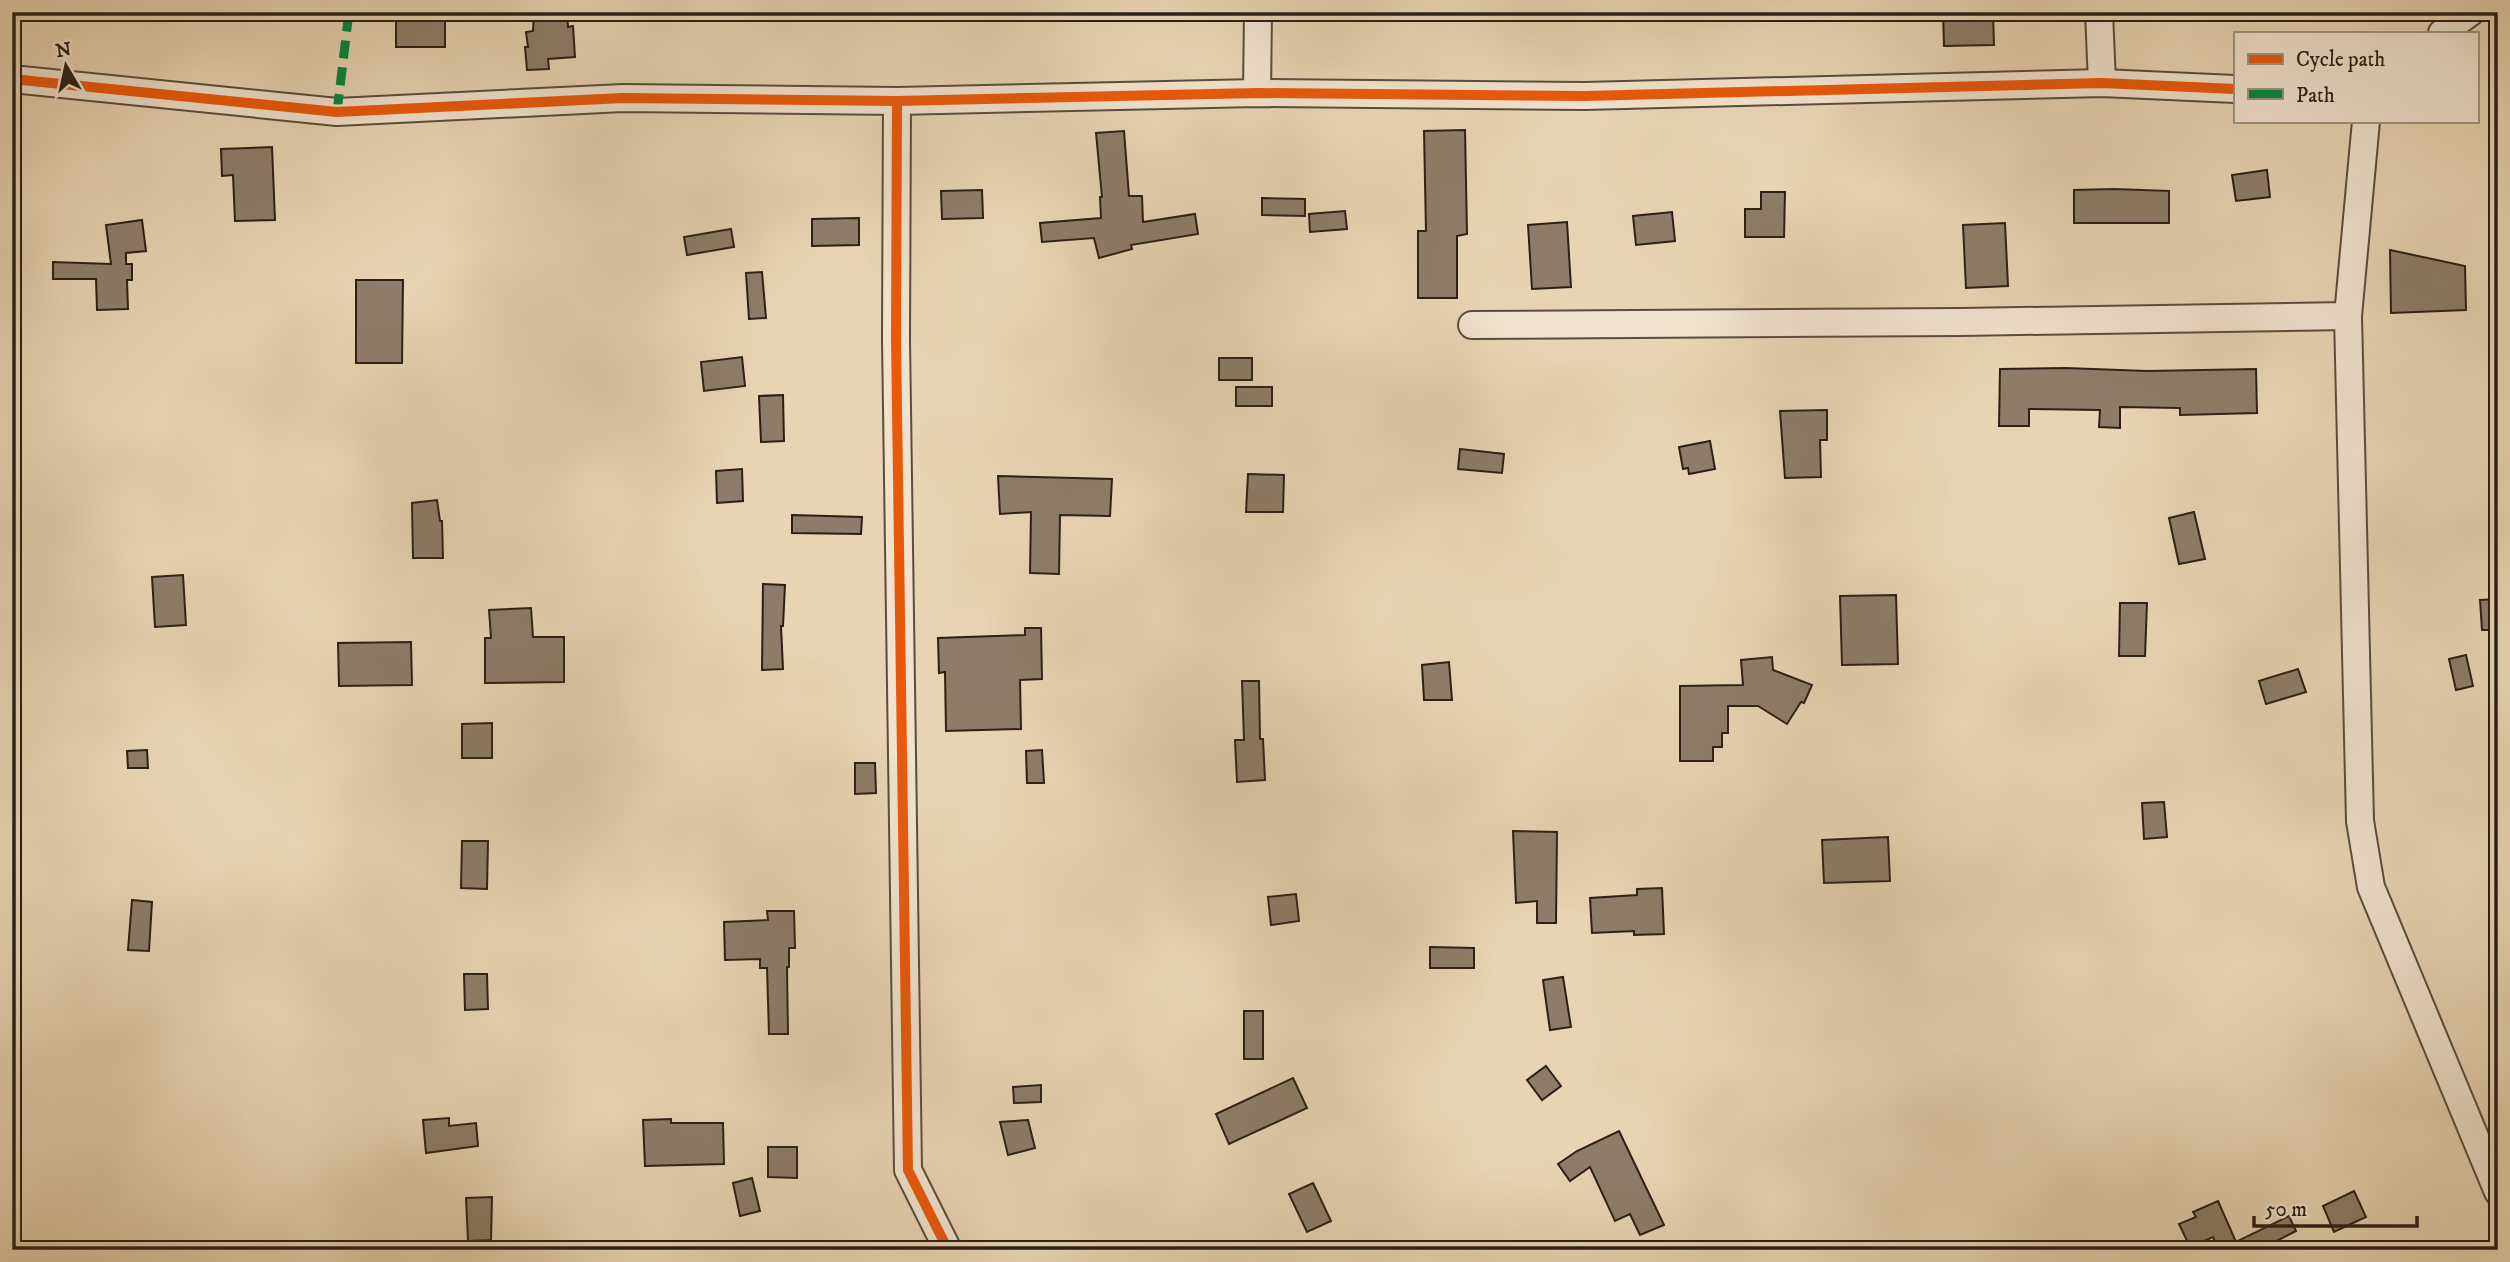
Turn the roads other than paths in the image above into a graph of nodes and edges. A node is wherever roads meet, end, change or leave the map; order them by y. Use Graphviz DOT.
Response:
graph roads {
  1 [pos="1258,12"];
  2 [pos="2099,12"];
  3 [pos="2471,12"];
  4 [pos="2443,32"];
  5 [pos="12,79"];
  6 [pos="2102,83"];
  7 [pos="2234,89"];
  8 [pos="1257,93"];
  9 [pos="897,101"];
  10 [pos="2367,122"];
  11 [pos="2348,316"];
  12 [pos="1472,325"];
  13 [pos="2498,1192"];
  14 [pos="948,1250"];
  1 -- 8 [label="street"];
  2 -- 6 [label="street"];
  3 -- 4 [label="street"];
  5 -- 9 [label="street"];
  6 -- 7 [label="street"];
  6 -- 8 [label="street"];
  8 -- 9 [label="street"];
  9 -- 14 [label="street"];
  10 -- 11 [label="street"];
  11 -- 12 [label="street"];
  11 -- 13 [label="street"];
}
